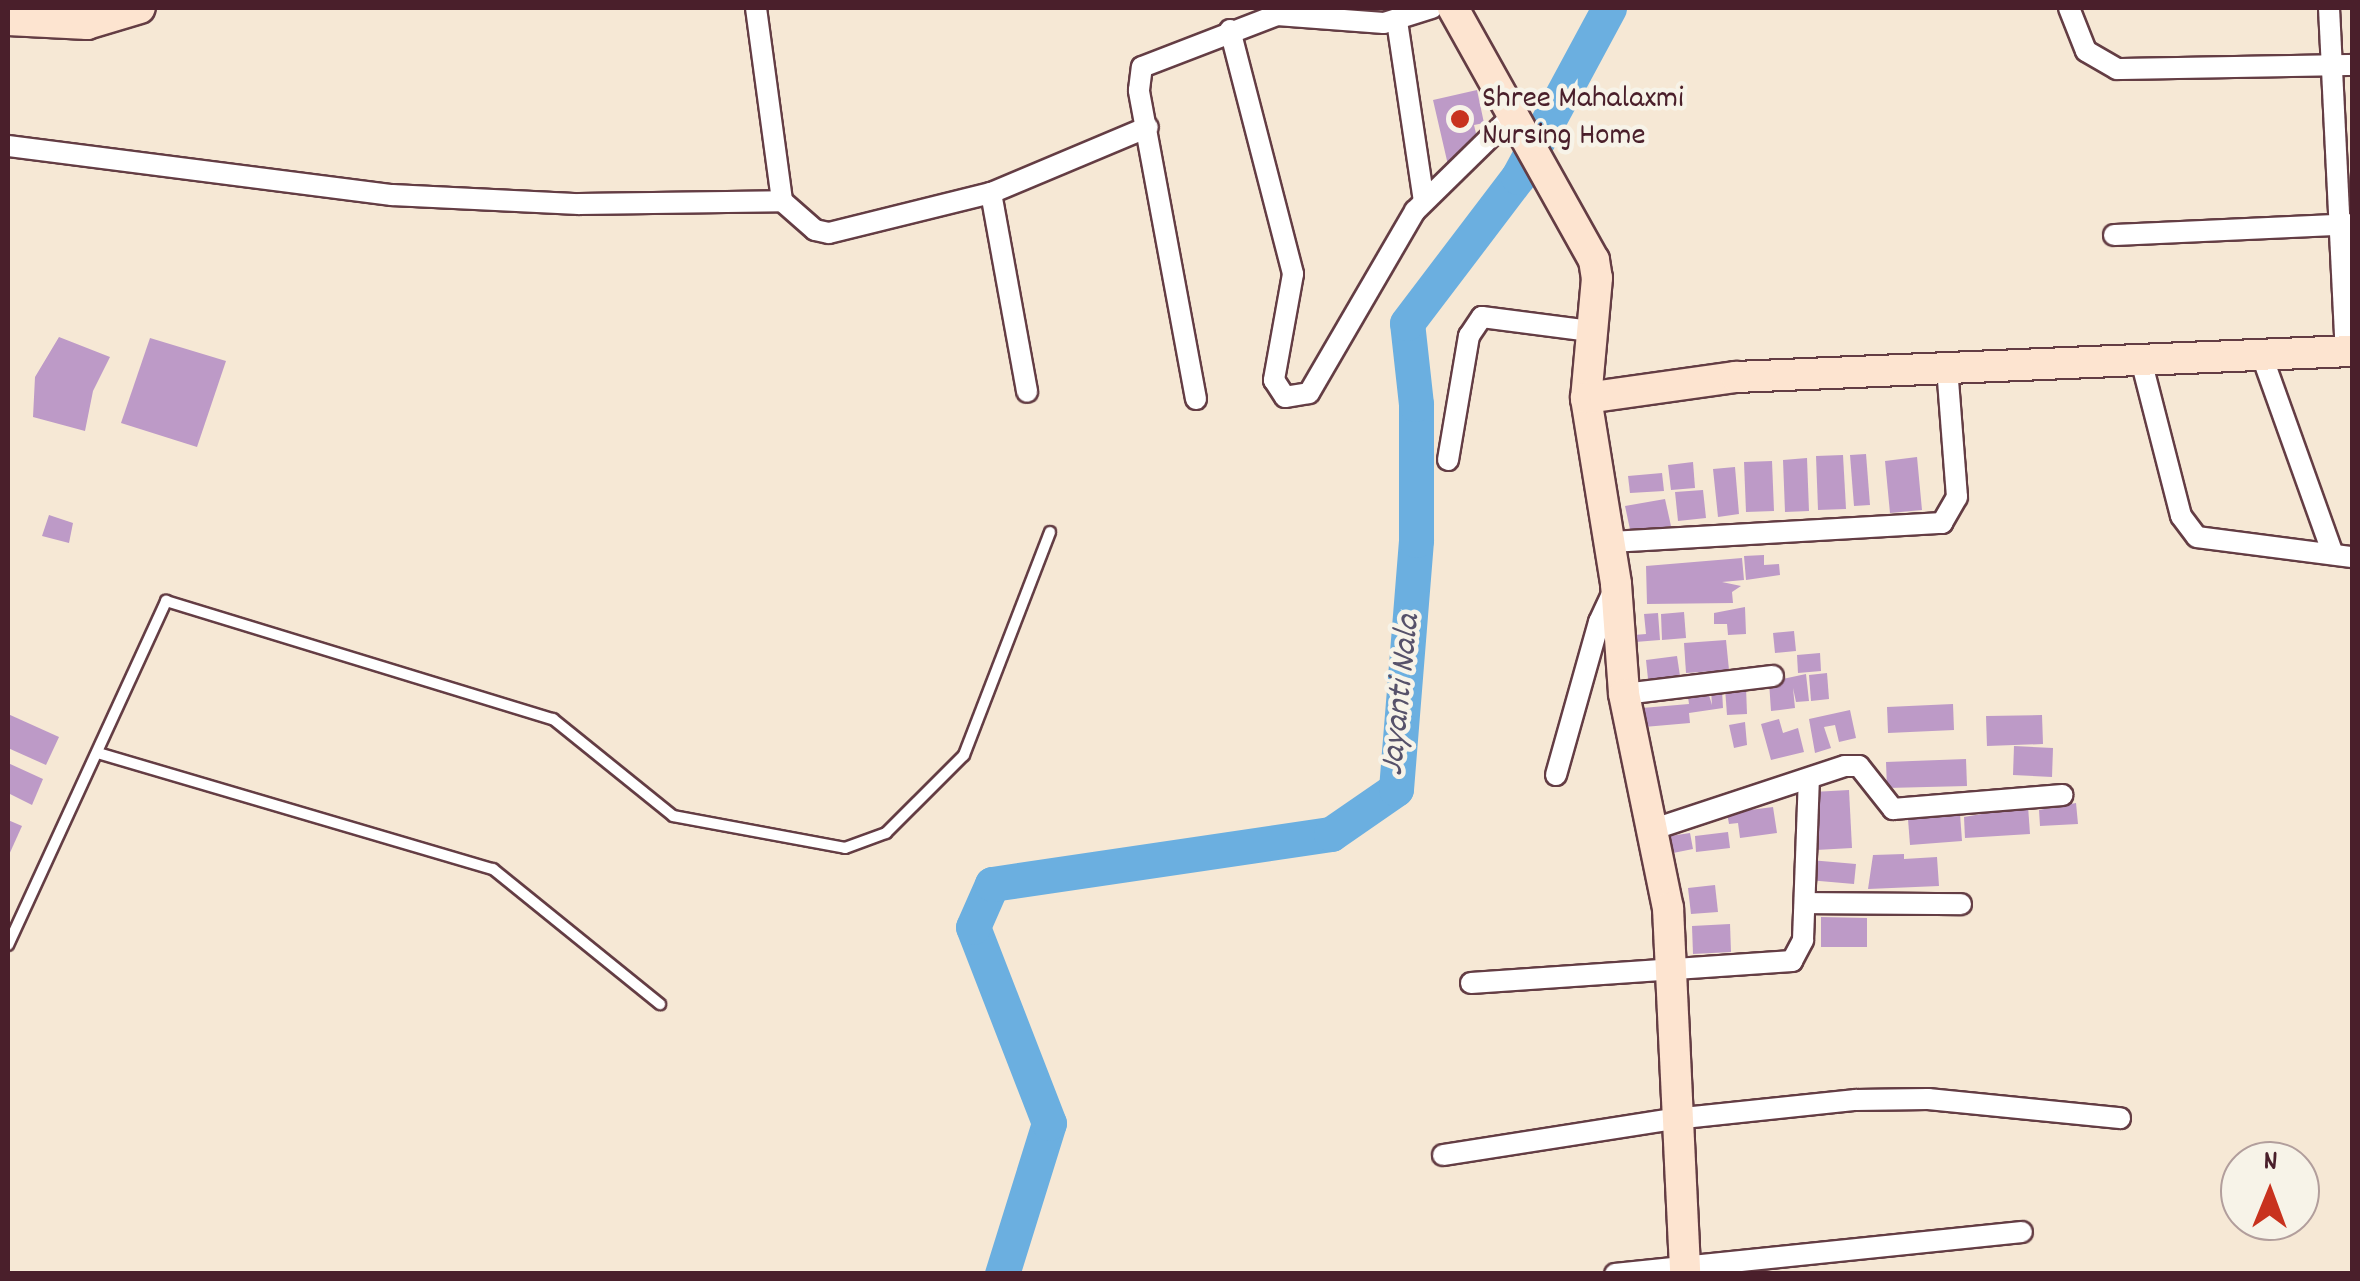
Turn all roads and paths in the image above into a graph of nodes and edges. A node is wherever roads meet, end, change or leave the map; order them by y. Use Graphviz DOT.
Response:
graph roads {
  1 [pos="140,8"];
  2 [pos="756,8"];
  3 [pos="1432,8"];
  4 [pos="1453,8"];
  5 [pos="2069,8"];
  6 [pos="2329,8"];
  7 [pos="8,20"];
  8 [pos="1397,21"];
  9 [pos="1230,30"];
  10 [pos="2343,65"];
  11 [pos="1510,119"];
  12 [pos="1148,127"];
  13 [pos="8,146"];
  14 [pos="991,193"];
  15 [pos="782,201"];
  16 [pos="1424,201"];
  17 [pos="2347,224"];
  18 [pos="2114,235"];
  19 [pos="1590,331"];
  20 [pos="2349,352"];
  21 [pos="2262,356"];
  22 [pos="2141,360"];
  23 [pos="1946,368"];
  24 [pos="1027,392"];
  25 [pos="1586,398"];
  26 [pos="1196,400"];
  27 [pos="1448,460"];
  28 [pos="1050,532"];
  29 [pos="1611,542"];
  30 [pos="2343,556"];
  31 [pos="1616,584"];
  32 [pos="1773,676"];
  33 [pos="1624,694"];
  34 [pos="98,753"];
  35 [pos="1556,775"];
  36 [pos="1809,779"];
  37 [pos="2062,795"];
  38 [pos="1651,830"];
  39 [pos="1805,903"];
  40 [pos="1961,904"];
  41 [pos="8,945"];
  42 [pos="1674,966"];
  43 [pos="1471,983"];
  44 [pos="660,1004"];
  45 [pos="2120,1118"];
  46 [pos="1674,1119"];
  47 [pos="1443,1155"];
  48 [pos="2022,1232"];
  49 [pos="1685,1268"];
  50 [pos="1615,1274"];
  1 -- 7 [label="main road"];
  2 -- 15 [label="street"];
  3 -- 8 [label="street"];
  4 -- 11 [label="main road"];
  5 -- 10 [label="street"];
  6 -- 10 [label="street"];
  8 -- 9 [label="street"];
  8 -- 16 [label="street"];
  9 -- 12 [label="street"];
  9 -- 16 [label="street"];
  10 -- 17 [label="street"];
  11 -- 16 [label="street"];
  11 -- 19 [label="main road"];
  12 -- 14 [label="street"];
  12 -- 26 [label="street"];
  13 -- 15 [label="street"];
  14 -- 15 [label="street"];
  14 -- 24 [label="street"];
  17 -- 18 [label="street"];
  17 -- 20 [label="street"];
  19 -- 25 [label="main road"];
  19 -- 27 [label="street"];
  20 -- 21 [label="main road"];
  21 -- 22 [label="main road"];
  21 -- 30 [label="street"];
  22 -- 23 [label="main road"];
  22 -- 30 [label="street"];
  23 -- 25 [label="main road"];
  23 -- 29 [label="street"];
  25 -- 29 [label="main road"];
  28 -- 34 [label="lane"];
  29 -- 31 [label="main road"];
  31 -- 33 [label="main road"];
  31 -- 35 [label="street"];
  32 -- 33 [label="street"];
  33 -- 38 [label="main road"];
  34 -- 41 [label="lane"];
  34 -- 44 [label="lane"];
  36 -- 37 [label="street"];
  36 -- 38 [label="street"];
  36 -- 39 [label="street"];
  38 -- 42 [label="main road"];
  39 -- 40 [label="street"];
  39 -- 42 [label="street"];
  42 -- 43 [label="street"];
  42 -- 46 [label="main road"];
  45 -- 46 [label="street"];
  46 -- 47 [label="street"];
  46 -- 49 [label="main road"];
  48 -- 49 [label="street"];
  49 -- 50 [label="street"];
}
